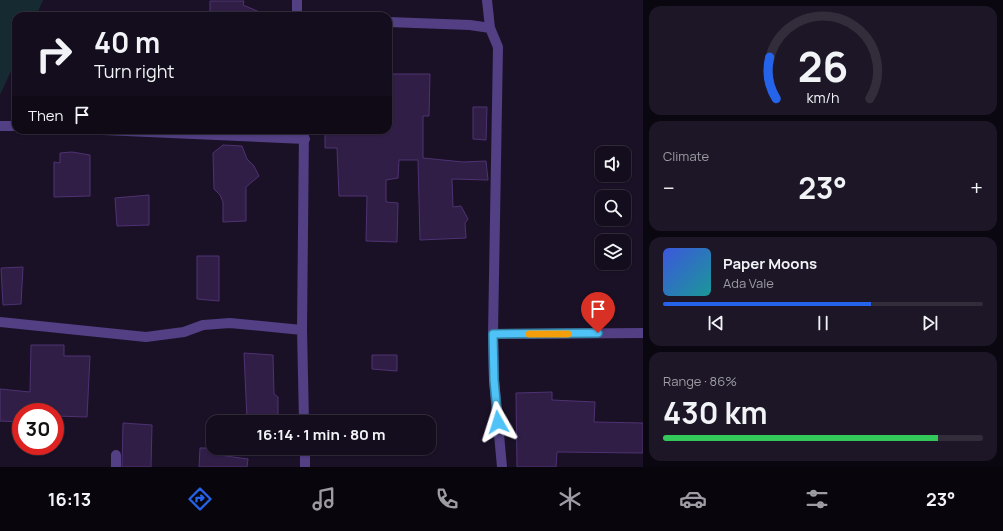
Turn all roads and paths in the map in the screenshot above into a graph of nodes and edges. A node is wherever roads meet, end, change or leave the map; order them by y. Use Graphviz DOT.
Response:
graph roads {
  1 [pos="297,0"];
  2 [pos="487,0"];
  3 [pos="297,12"];
  4 [pos="392,22"];
  5 [pos="490,28"];
  6 [pos="0,126"];
  7 [pos="12,126"];
  8 [pos="305,134"];
  9 [pos="0,322"];
  10 [pos="302,330"];
  11 [pos="643,333"];
  12 [pos="493,334"];
  13 [pos="304,415"];
  14 [pos="305,455"];
  15 [pos="116,456"];
  16 [pos="116,467"];
  17 [pos="305,467"];
  18 [pos="502,467"];
  1 -- 3 [label="street"];
  2 -- 5 [label="street"];
  4 -- 5 [label="street"];
  5 -- 12 [label="street"];
  6 -- 7 [label="street"];
  8 -- 10 [label="street"];
  9 -- 10 [label="street"];
  10 -- 13 [label="street"];
  11 -- 12 [label="street"];
  12 -- 18 [label="street"];
  14 -- 17 [label="street"];
  15 -- 16 [label="street"];
}
